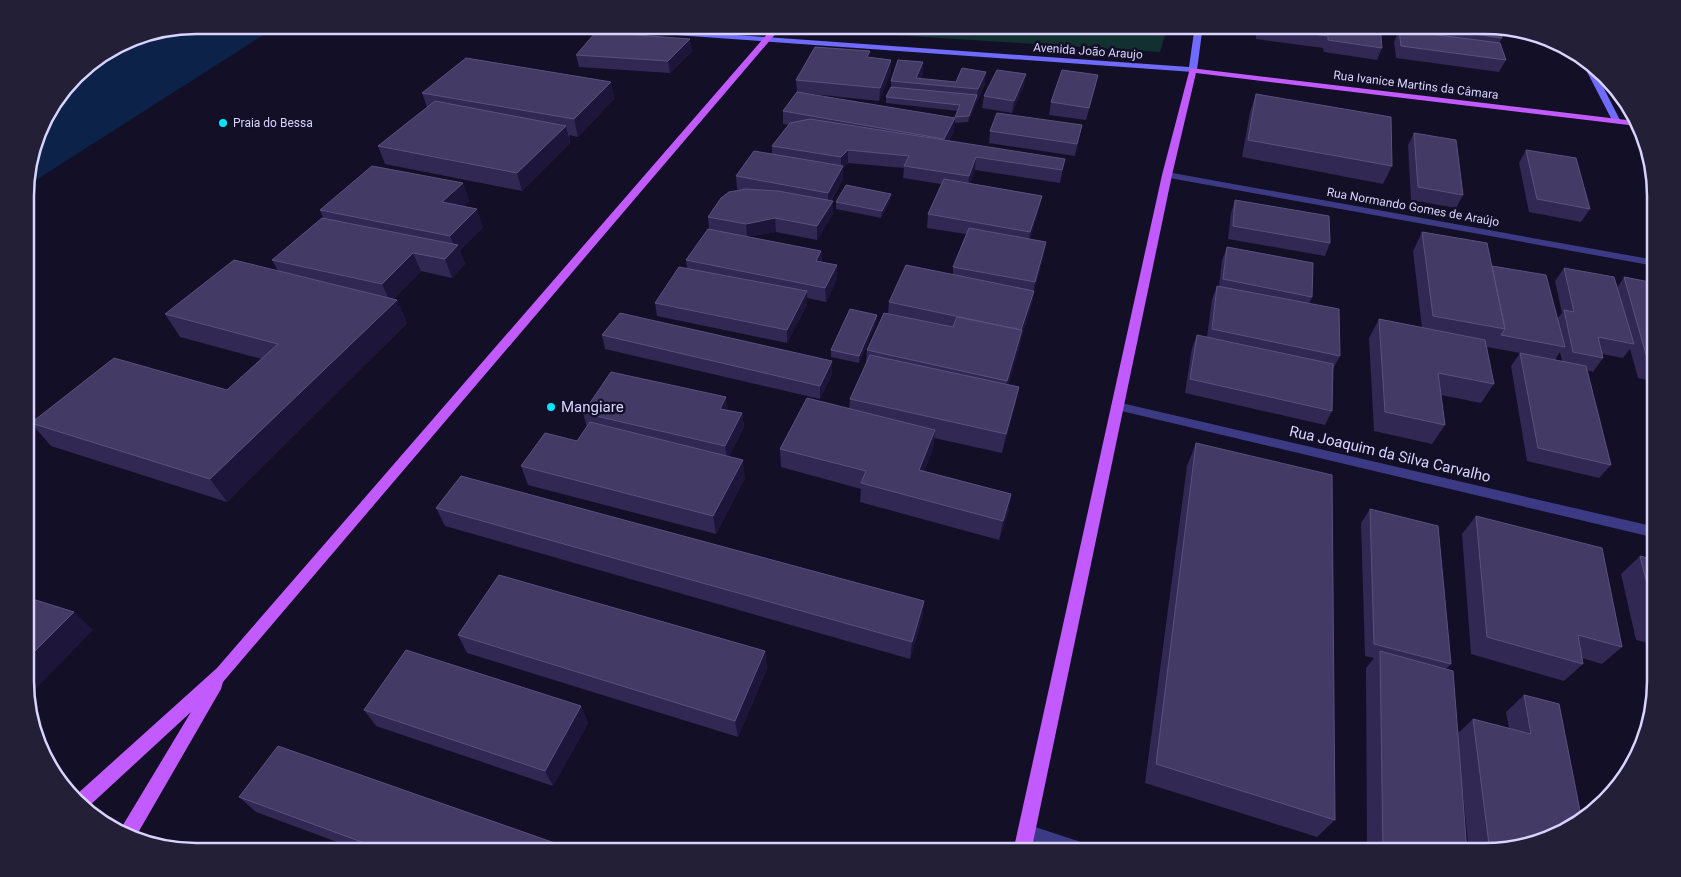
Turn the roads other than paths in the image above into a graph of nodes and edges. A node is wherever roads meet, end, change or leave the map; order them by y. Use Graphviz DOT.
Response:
graph roads {
  1 [pos="685,34"];
  2 [pos="771,34"];
  3 [pos="1198,34"];
  4 [pos="766,40"];
  5 [pos="1193,70"];
  6 [pos="1592,74"];
  7 [pos="1616,122"];
  8 [pos="1630,123"];
  9 [pos="1167,175"];
  10 [pos="1647,262"];
  11 [pos="1117,406"];
  12 [pos="1647,531"];
  13 [pos="222,673"];
  14 [pos="85,799"];
  15 [pos="130,829"];
  16 [pos="1026,833"];
  17 [pos="1024,843"];
  18 [pos="1057,843"];
  1 -- 4 [label="main road, Avenida João Araujo"];
  2 -- 4 [label="main road"];
  3 -- 5 [label="main road"];
  4 -- 5 [label="main road, Avenida João Araujo"];
  4 -- 13 [label="main road"];
  5 -- 7 [label="main road, Rua Ivanice Martins da Câmara"];
  5 -- 9 [label="main road"];
  6 -- 7 [label="main road"];
  7 -- 8 [label="main road, Rua Ivanice Martins da Câmara"];
  9 -- 10 [label="street, Rua Normando Gomes de Araújo"];
  9 -- 11 [label="main road"];
  11 -- 12 [label="street, Rua Joaquim da Silva Carvalho"];
  11 -- 16 [label="main road"];
  13 -- 14 [label="main road"];
  13 -- 15 [label="main road"];
  16 -- 17 [label="main road"];
  16 -- 18 [label="street"];
}
